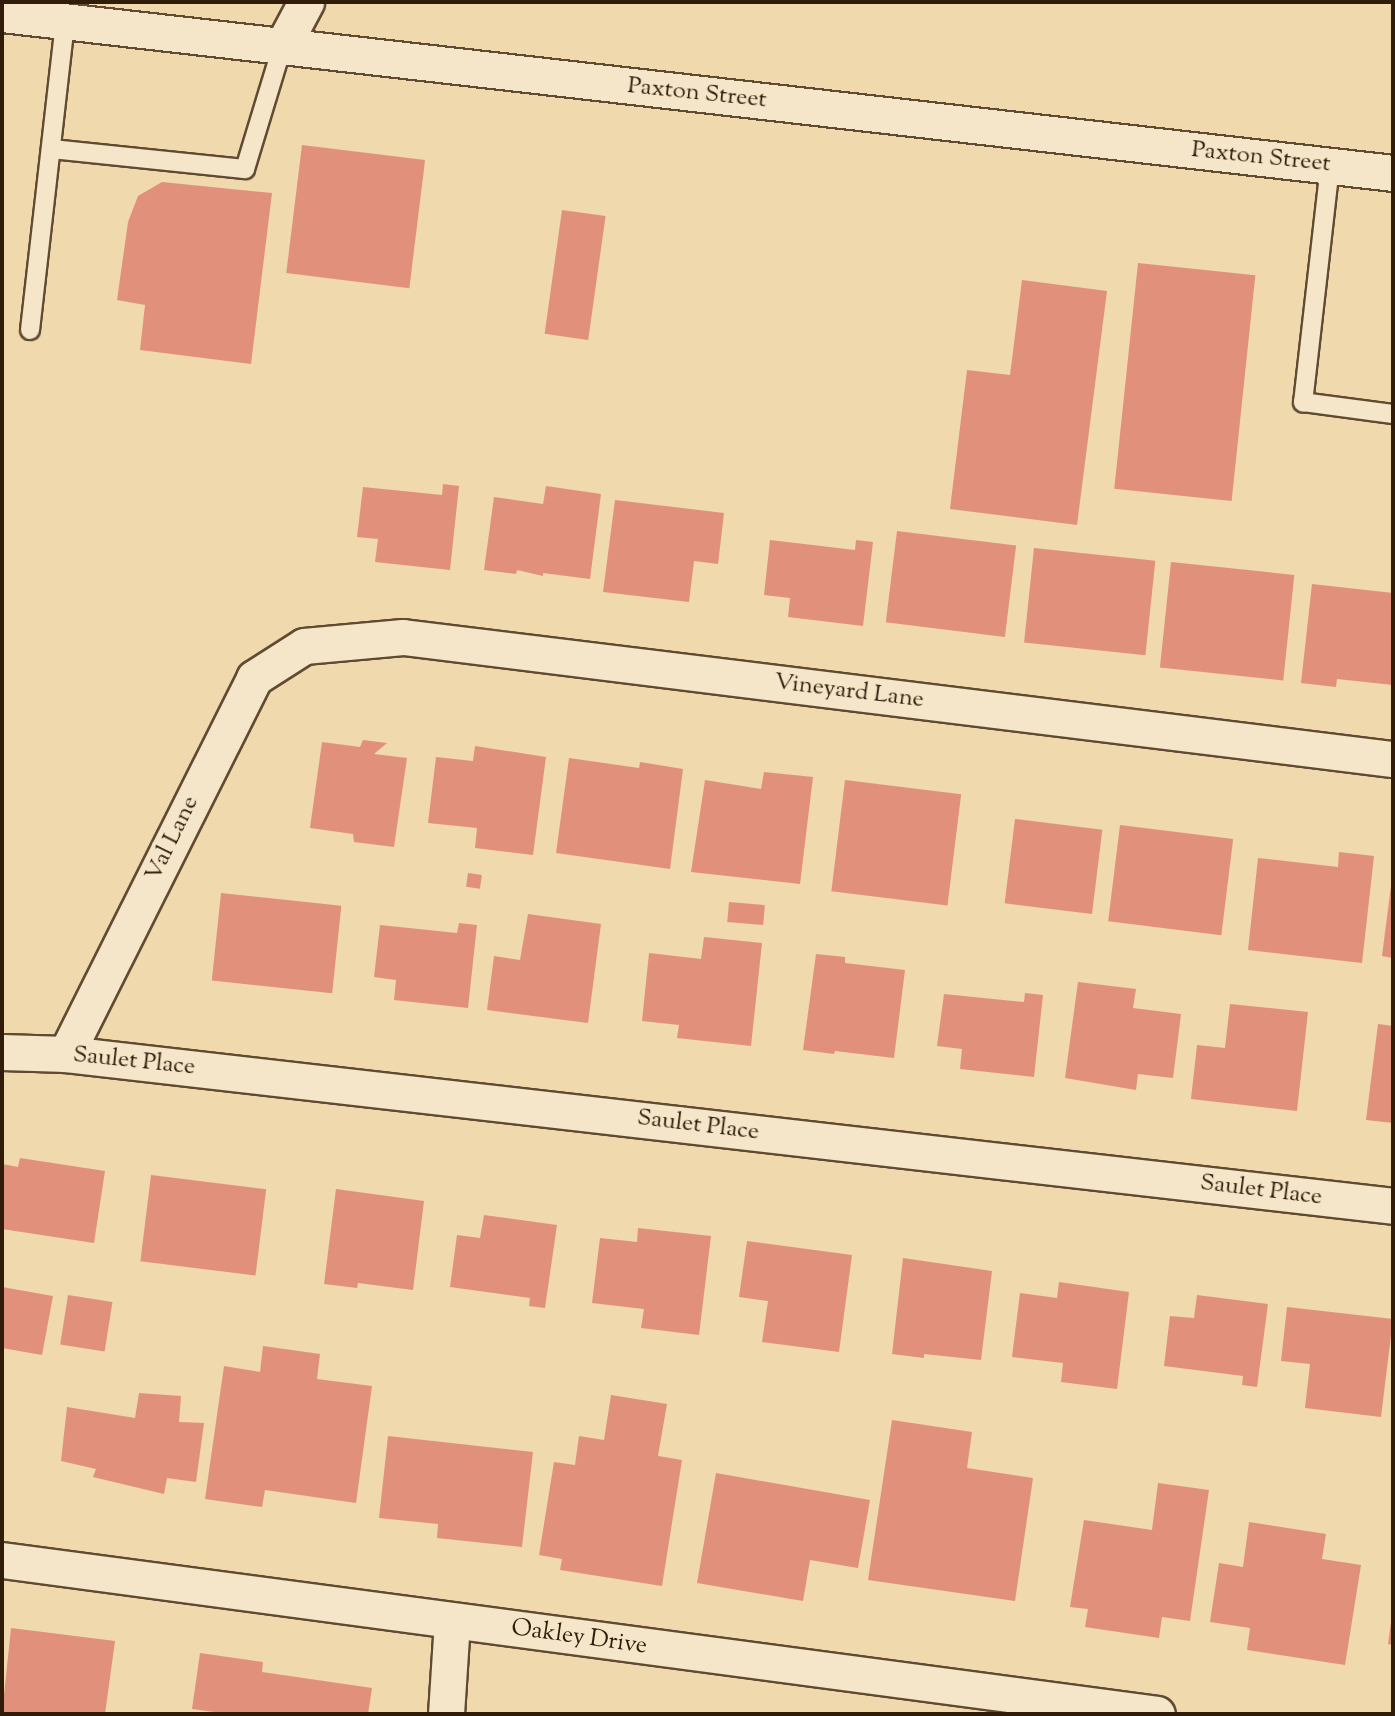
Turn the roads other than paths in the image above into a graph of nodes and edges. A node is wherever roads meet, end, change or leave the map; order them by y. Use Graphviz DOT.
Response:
graph roads {
  1 [pos="306,2"];
  2 [pos="2,14"];
  3 [pos="65,22"];
  4 [pos="282,47"];
  5 [pos="51,149"];
  6 [pos="1330,166"];
  7 [pos="1393,173"];
  8 [pos="30,330"];
  9 [pos="1393,414"];
  10 [pos="304,646"];
  11 [pos="1393,759"];
  12 [pos="2,1052"];
  13 [pos="66,1054"];
  14 [pos="1393,1206"];
  15 [pos="2,1560"];
  16 [pos="452,1621"];
  17 [pos="1063,1708"];
  18 [pos="446,1714"];
  19 [pos="1157,1714"];
  1 -- 4 [label="street"];
  2 -- 3 [label="street, Paxton Street"];
  3 -- 4 [label="street, Paxton Street"];
  3 -- 5 [label="lane"];
  4 -- 5 [label="lane"];
  4 -- 6 [label="street, Paxton Street"];
  5 -- 8 [label="lane"];
  6 -- 7 [label="street, Paxton Street"];
  6 -- 9 [label="lane"];
  10 -- 11 [label="street, Vineyard Lane"];
  10 -- 13 [label="street, Val Lane"];
  12 -- 13 [label="street, Saulet Place"];
  13 -- 14 [label="street, Saulet Place"];
  15 -- 16 [label="street, Oakley Drive"];
  16 -- 17 [label="street, Oakley Drive"];
  16 -- 18 [label="street"];
  17 -- 19 [label="street, Oakley Drive"];
}
